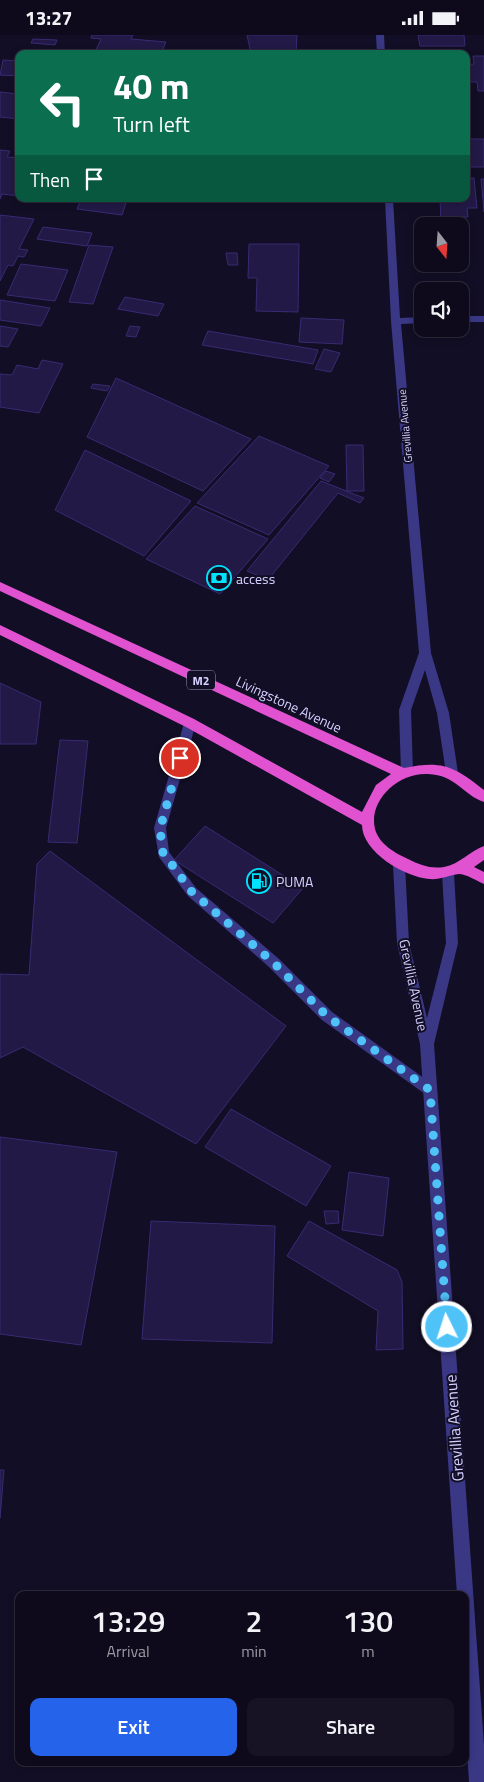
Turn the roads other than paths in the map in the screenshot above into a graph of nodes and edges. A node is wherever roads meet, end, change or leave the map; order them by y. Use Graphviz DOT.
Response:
graph roads {
  1 [pos="380,35"];
  2 [pos="381,50"];
  3 [pos="389,202"];
  4 [pos="469,319"];
  5 [pos="484,319"];
  6 [pos="396,321"];
  7 [pos="414,321"];
  8 [pos="0,586"];
  9 [pos="0,630"];
  10 [pos="425,653"];
  11 [pos="190,723"];
  12 [pos="404,772"];
  13 [pos="452,773"];
  14 [pos="484,797"];
  15 [pos="366,821"];
  16 [pos="484,852"];
  17 [pos="399,865"];
  18 [pos="455,870"];
  19 [pos="484,878"];
  20 [pos="427,1044"];
  21 [pos="430,1090"];
  22 [pos="465,1591"];
  23 [pos="469,1652"];
  24 [pos="478,1782"];
  1 -- 2 [label="street"];
  3 -- 6 [label="street, Grevillia Avenue"];
  4 -- 5 [label="street"];
  6 -- 7 [label="street"];
  6 -- 10 [label="street, Grevillia Avenue"];
  8 -- 12 [label="highway, Livingstone Avenue / M2"];
  9 -- 11 [label="highway"];
  10 -- 12 [label="street"];
  10 -- 13 [label="street"];
  11 -- 15 [label="highway"];
  11 -- 21 [label="street"];
  12 -- 13 [label="highway, M2"];
  12 -- 15 [label="highway, M2"];
  13 -- 14 [label="highway, M2"];
  15 -- 17 [label="highway"];
  16 -- 18 [label="highway"];
  17 -- 18 [label="highway"];
  17 -- 20 [label="street, Grevillia Avenue"];
  18 -- 19 [label="highway"];
  18 -- 20 [label="street, Grevillia Avenue"];
  20 -- 21 [label="street, Grevillia Avenue"];
  21 -- 22 [label="street, Grevillia Avenue"];
  23 -- 24 [label="street, Grevillia Avenue"];
}
